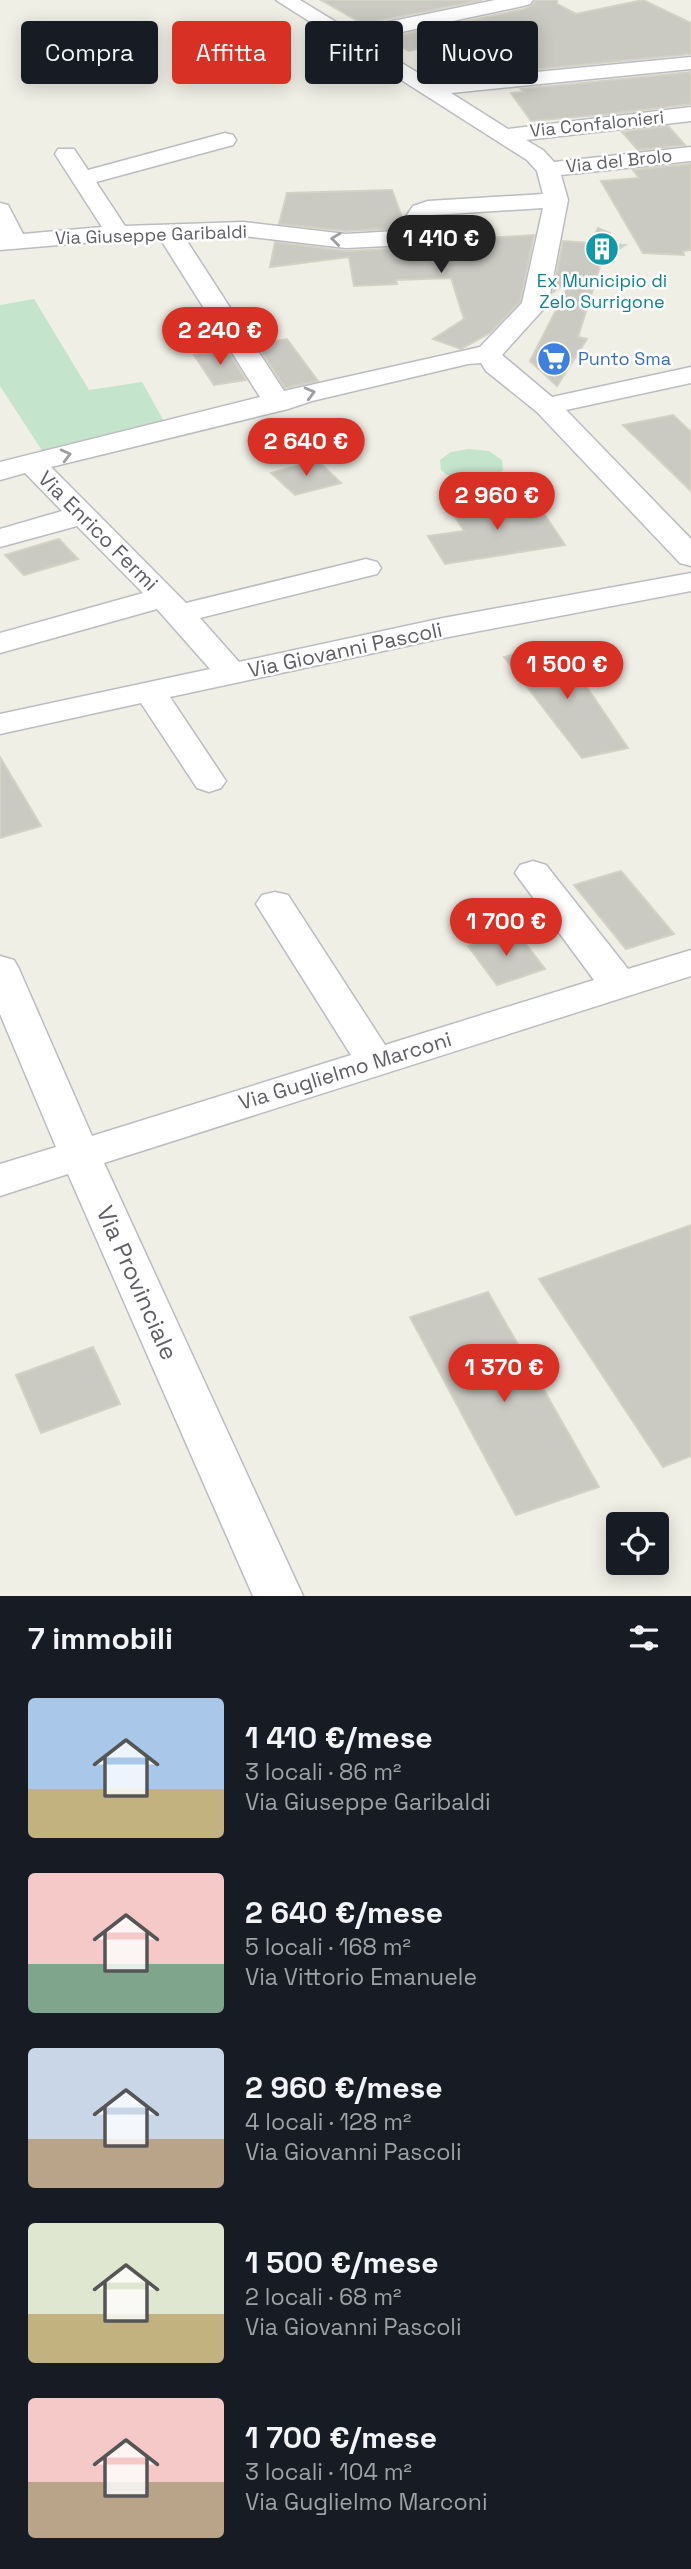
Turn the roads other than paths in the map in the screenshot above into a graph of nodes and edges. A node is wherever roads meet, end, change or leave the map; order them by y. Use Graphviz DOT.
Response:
graph roads {
  1 [pos="286,0"];
  2 [pos="523,0"];
  3 [pos="321,21"];
  4 [pos="403,25"];
  5 [pos="691,63"];
  6 [pos="403,73"];
  7 [pos="428,89"];
  8 [pos="691,114"];
  9 [pos="503,136"];
  10 [pos="225,140"];
  11 [pos="66,154"];
  12 [pos="691,154"];
  13 [pos="548,169"];
  14 [pos="83,178"];
  15 [pos="0,210"];
  16 [pos="554,213"];
  17 [pos="118,233"];
  18 [pos="167,233"];
  19 [pos="7,243"];
  20 [pos="489,355"];
  21 [pos="691,375"];
  22 [pos="278,402"];
  23 [pos="547,407"];
  24 [pos="32,464"];
  25 [pos="0,471"];
  26 [pos="82,515"];
  27 [pos="0,538"];
  28 [pos="691,557"];
  29 [pos="366,568"];
  30 [pos="691,582"];
  31 [pos="172,606"];
  32 [pos="0,643"];
  33 [pos="232,674"];
  34 [pos="150,692"];
  35 [pos="0,724"];
  36 [pos="209,781"];
  37 [pos="533,873"];
  38 [pos="275,904"];
  39 [pos="691,963"];
  40 [pos="0,969"];
  41 [pos="620,985"];
  42 [pos="375,1061"];
  43 [pos="80,1155"];
  44 [pos="0,1180"];
  45 [pos="278,1596"];
  1 -- 3 [label="street"];
  2 -- 4 [label="street"];
  5 -- 7 [label="street"];
  6 -- 7 [label="street"];
  7 -- 9 [label="street"];
  8 -- 9 [label="street, Via Confalonieri"];
  9 -- 13 [label="street"];
  10 -- 14 [label="street"];
  11 -- 14 [label="street"];
  12 -- 13 [label="street, Via del Brolo"];
  13 -- 16 [label="street"];
  14 -- 17 [label="street"];
  15 -- 19 [label="street"];
  16 -- 18 [label="street, Via Giuseppe Garibaldi, one-way"];
  16 -- 20 [label="street"];
  17 -- 18 [label="street, Via Giuseppe Garibaldi"];
  17 -- 19 [label="street, Via Giuseppe Garibaldi"];
  18 -- 22 [label="street"];
  22 -- 20 [label="street, one-way"];
  20 -- 23 [label="street"];
  21 -- 23 [label="street"];
  24 -- 22 [label="street, one-way"];
  23 -- 28 [label="street"];
  24 -- 25 [label="street"];
  24 -- 26 [label="street, Via Enrico Fermi"];
  26 -- 27 [label="street"];
  26 -- 31 [label="street, Via Enrico Fermi"];
  29 -- 31 [label="street"];
  30 -- 33 [label="street, Via Giovanni Pascoli"];
  31 -- 32 [label="street, Via Enrico Fermi"];
  31 -- 33 [label="street, Via Enrico Fermi"];
  33 -- 34 [label="street, Via Giovanni Pascoli"];
  34 -- 35 [label="street, Via Giovanni Pascoli"];
  34 -- 36 [label="street"];
  37 -- 41 [label="street"];
  38 -- 42 [label="street"];
  39 -- 41 [label="street, Via Guglielmo Marconi"];
  40 -- 43 [label="street, Via Provinciale"];
  41 -- 42 [label="street, Via Guglielmo Marconi"];
  42 -- 43 [label="street, Via Guglielmo Marconi"];
  43 -- 44 [label="street, Via Guglielmo Marconi"];
  43 -- 45 [label="street, Via Provinciale"];
}
